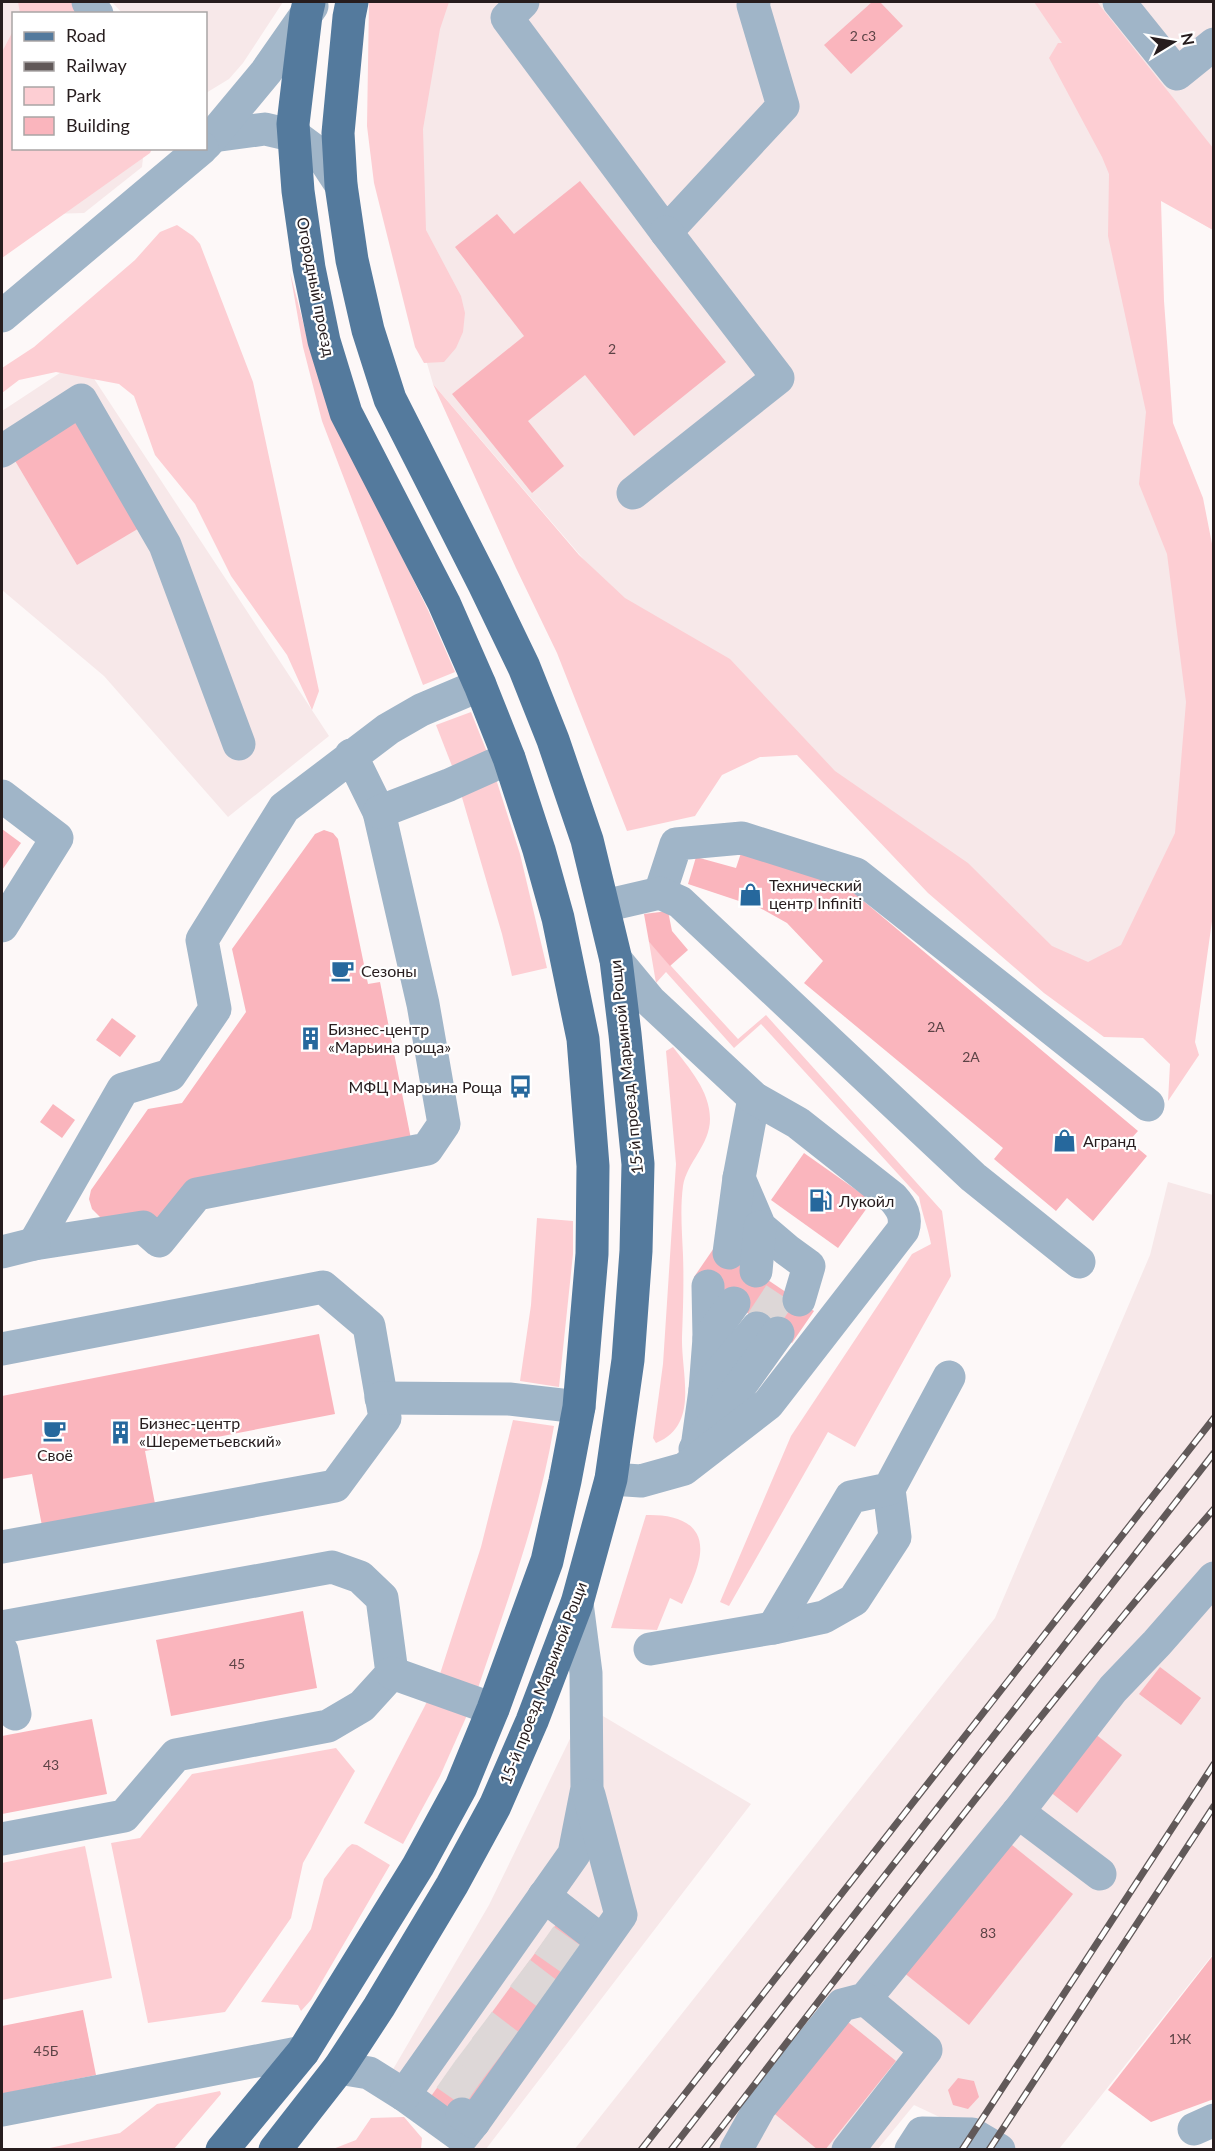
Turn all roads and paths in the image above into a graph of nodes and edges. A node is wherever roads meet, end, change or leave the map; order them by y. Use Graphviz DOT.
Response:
graph roads {
  1 [pos="352,2"];
  2 [pos="523,2"];
  3 [pos="754,2"];
  4 [pos="1119,2"];
  5 [pos="310,6"];
  6 [pos="1214,44"];
  7 [pos="295,136"];
  8 [pos="207,141"];
  9 [pos="207,144"];
  10 [pos="207,145"];
  11 [pos="198,150"];
  12 [pos="297,181"];
  13 [pos="341,185"];
  14 [pos="666,232"];
  15 [pos="2,316"];
  16 [pos="2,451"];
  17 [pos="633,493"];
  18 [pos="480,685"];
  19 [pos="239,744"];
  20 [pos="351,756"];
  21 [pos="509,758"];
  22 [pos="2,796"];
  23 [pos="379,812"];
  24 [pos="674,876"];
  25 [pos="604,906"];
  26 [pos="2,926"];
  27 [pos="616,960"];
  28 [pos="754,1098"];
  29 [pos="1148,1105"];
  30 [pos="739,1178"];
  31 [pos="760,1227"];
  32 [pos="34,1244"];
  33 [pos="2,1252"];
  34 [pos="729,1253"];
  35 [pos="1079,1262"];
  36 [pos="756,1271"];
  37 [pos="721,1295"];
  38 [pos="791,1295"];
  39 [pos="2,1349"];
  40 [pos="949,1377"];
  41 [pos="705,1390"];
  42 [pos="381,1398"];
  43 [pos="579,1407"];
  44 [pos="691,1457"];
  45 [pos="611,1479"];
  46 [pos="889,1489"];
  47 [pos="2,1547"];
  48 [pos="1214,1578"];
  49 [pos="577,1603"];
  50 [pos="2,1627"];
  51 [pos="773,1628"];
  52 [pos="650,1649"];
  53 [pos="2,1651"];
  54 [pos="392,1673"];
  55 [pos="493,1709"];
  56 [pos="15,1714"];
  57 [pos="587,1788"];
  58 [pos="1018,1812"];
  59 [pos="2,1839"];
  60 [pos="1100,1875"];
  61 [pos="544,1896"];
  62 [pos="602,1941"];
  63 [pos="865,1999"];
  64 [pos="303,2052"];
  65 [pos="339,2068"];
  66 [pos="425,2081"];
  67 [pos="2,2110"];
  68 [pos="222,2150"];
  69 [pos="275,2150"];
  70 [pos="736,2150"];
  71 [pos="848,2150"];
  72 [pos="911,2150"];
  73 [pos="999,2150"];
  1 -- 13 [label="main road"];
  2 -- 14 [label="street"];
  3 -- 14 [label="street"];
  4 -- 6 [label="street"];
  5 -- 7 [label="main road, Огородный проезд"];
  5 -- 8 [label="street"];
  7 -- 9 [label="street"];
  7 -- 12 [label="main road, Огородный проезд"];
  7 -- 13 [label="street"];
  10 -- 12 [label="street"];
  11 -- 15 [label="street"];
  12 -- 18 [label="main road, Огородный проезд"];
  13 -- 25 [label="main road, 15-й проезд Марьиной Рощи"];
  14 -- 17 [label="street"];
  16 -- 19 [label="street"];
  18 -- 20 [label="street"];
  18 -- 21 [label="main road"];
  20 -- 23 [label="street"];
  20 -- 32 [label="street"];
  21 -- 23 [label="street"];
  21 -- 43 [label="main road"];
  22 -- 26 [label="street"];
  23 -- 32 [label="street"];
  24 -- 25 [label="street"];
  24 -- 29 [label="street"];
  24 -- 35 [label="street"];
  25 -- 27 [label="main road, 15-й проезд Марьиной Рощи"];
  27 -- 28 [label="street"];
  27 -- 45 [label="main road, 15-й проезд Марьиной Рощи"];
  28 -- 30 [label="street"];
  28 -- 44 [label="street"];
  30 -- 31 [label="street"];
  30 -- 34 [label="street"];
  31 -- 36 [label="street"];
  31 -- 38 [label="street"];
  32 -- 33 [label="street"];
  37 -- 41 [label="street"];
  39 -- 42 [label="street"];
  40 -- 46 [label="street"];
  41 -- 44 [label="street"];
  41 -- 44 [label="street"];
  42 -- 43 [label="street"];
  42 -- 47 [label="street"];
  43 -- 55 [label="main road"];
  44 -- 45 [label="street"];
  45 -- 49 [label="main road, 15-й проезд Марьиной Рощи"];
  46 -- 51 [label="street"];
  46 -- 51 [label="street"];
  48 -- 58 [label="street"];
  49 -- 57 [label="street"];
  49 -- 65 [label="main road, 15-й проезд Марьиной Рощи"];
  50 -- 54 [label="street"];
  51 -- 52 [label="street"];
  53 -- 56 [label="street"];
  54 -- 55 [label="street"];
  54 -- 59 [label="street"];
  55 -- 64 [label="main road"];
  57 -- 61 [label="street"];
  57 -- 62 [label="street"];
  58 -- 60 [label="street"];
  58 -- 63 [label="street"];
  61 -- 62 [label="street"];
  61 -- 66 [label="street"];
  62 -- 66 [label="street"];
  63 -- 70 [label="street"];
  63 -- 71 [label="street"];
  64 -- 67 [label="street"];
  64 -- 68 [label="main road"];
  65 -- 66 [label="street"];
  65 -- 69 [label="main road, 15-й проезд Марьиной Рощи"];
  72 -- 73 [label="street"];
}
